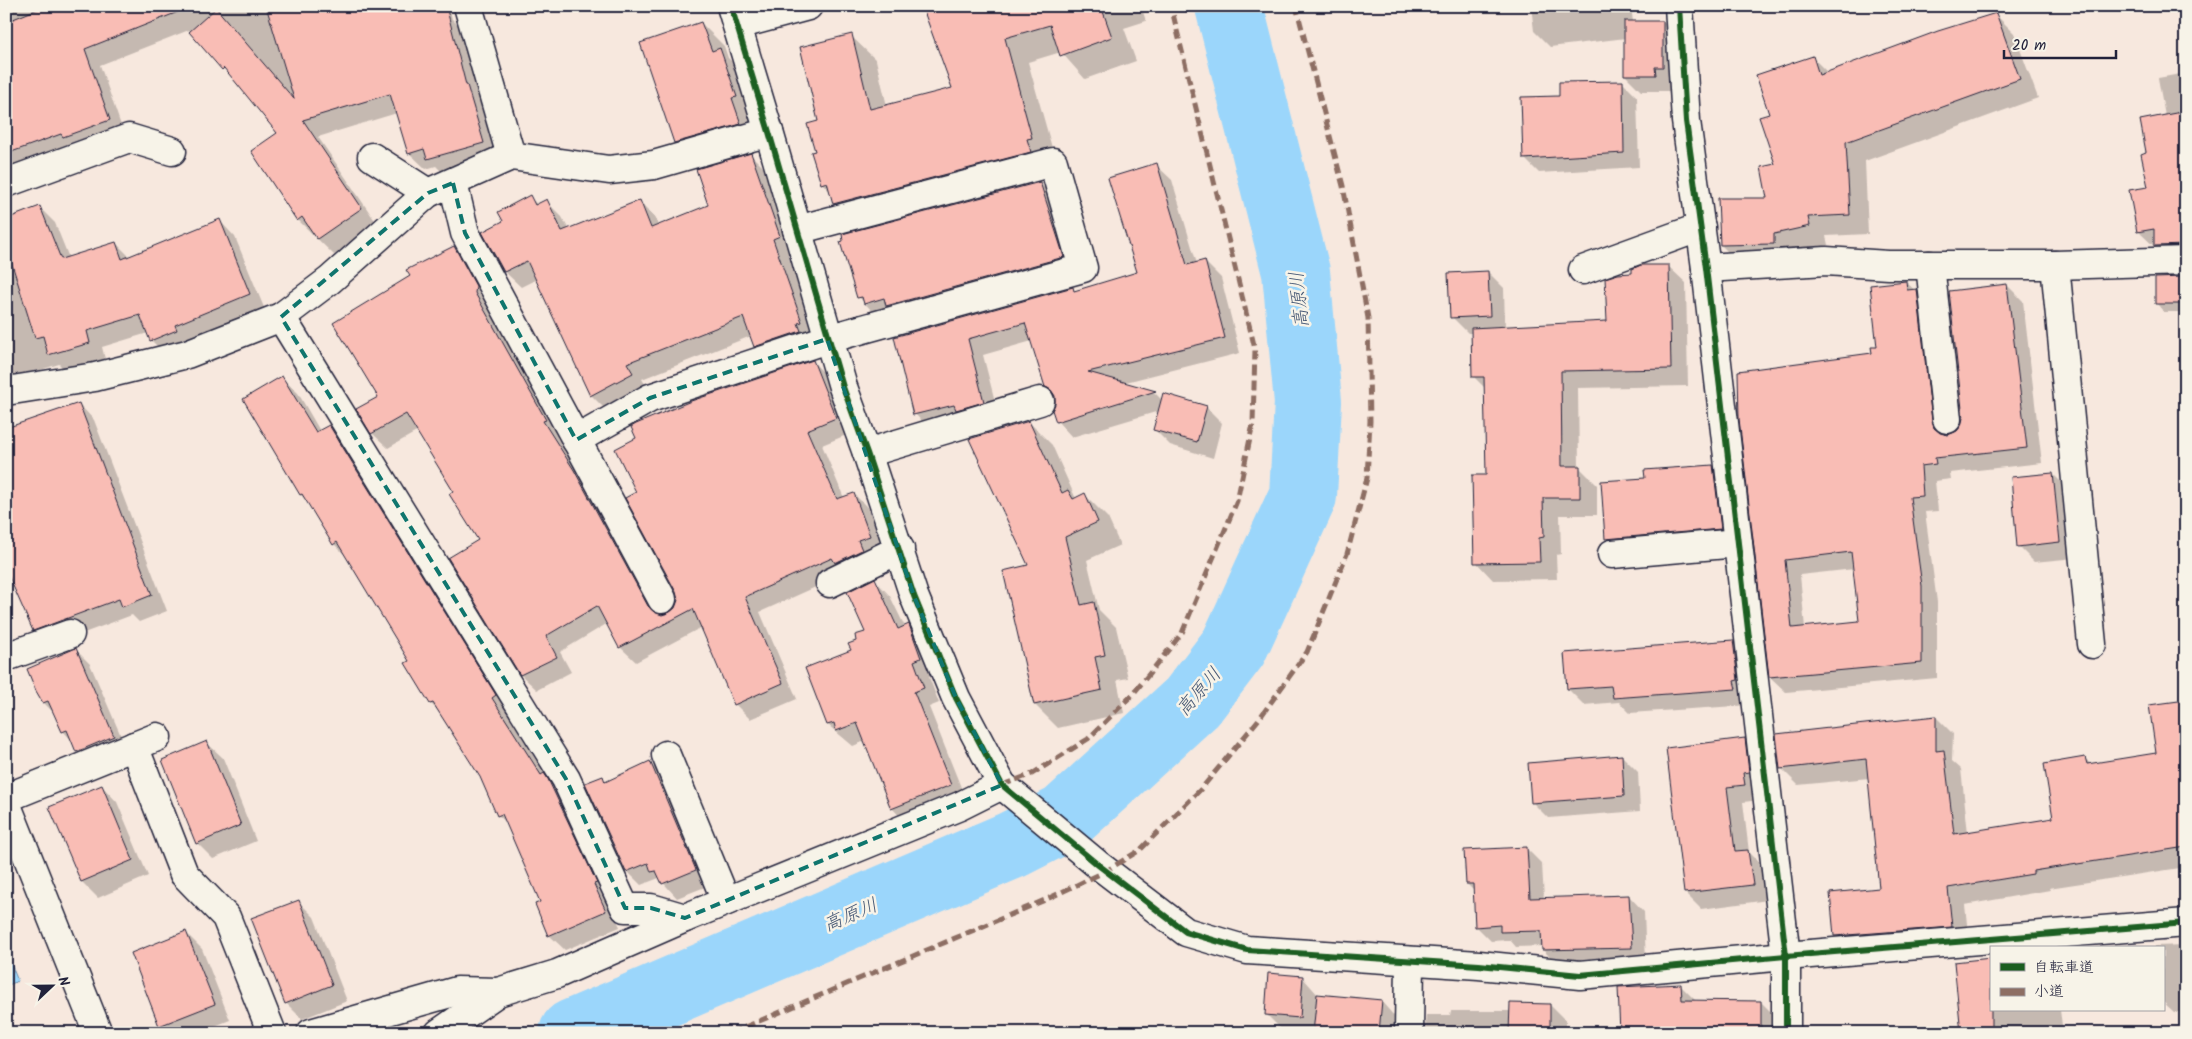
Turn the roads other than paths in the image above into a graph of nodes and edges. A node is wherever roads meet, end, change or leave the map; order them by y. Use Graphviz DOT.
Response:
graph roads {
  1 [pos="468,6"];
  2 [pos="808,6"];
  3 [pos="1679,6"];
  4 [pos="734,16"];
  5 [pos="769,132"];
  6 [pos="172,151"];
  7 [pos="511,156"];
  8 [pos="372,157"];
  9 [pos="6,183"];
  10 [pos="453,183"];
  11 [pos="428,193"];
  12 [pos="1701,227"];
  13 [pos="797,230"];
  14 [pos="2186,261"];
  15 [pos="1930,265"];
  16 [pos="2055,265"];
  17 [pos="1706,268"];
  18 [pos="1582,270"];
  19 [pos="281,317"];
  20 [pos="828,339"];
  21 [pos="6,391"];
  22 [pos="1040,401"];
  23 [pos="1948,419"];
  24 [pos="576,440"];
  25 [pos="867,453"];
  26 [pos="1738,543"];
  27 [pos="900,549"];
  28 [pos="1612,554"];
  29 [pos="830,583"];
  30 [pos="662,599"];
  31 [pos="70,634"];
  32 [pos="2092,644"];
  33 [pos="6,657"];
  34 [pos="666,756"];
  35 [pos="1009,791"];
  36 [pos="6,798"];
  37 [pos="6,804"];
  38 [pos="726,901"];
  39 [pos="685,918"];
  40 [pos="2186,923"];
  41 [pos="2119,938"];
  42 [pos="1786,956"];
  43 [pos="1410,961"];
  44 [pos="498,992"];
  45 [pos="98,1033"];
  46 [pos="272,1033"];
  47 [pos="311,1033"];
  48 [pos="439,1033"];
  49 [pos="1408,1033"];
  50 [pos="1786,1033"];
  1 -- 7 [label="street"];
  2 -- 4 [label="street"];
  3 -- 12 [label="street"];
  4 -- 5 [label="street"];
  5 -- 7 [label="street"];
  5 -- 13 [label="street"];
  6 -- 9 [label="street"];
  7 -- 10 [label="street"];
  8 -- 11 [label="street"];
  10 -- 11 [label="street"];
  10 -- 24 [label="street"];
  11 -- 19 [label="street"];
  12 -- 17 [label="street"];
  12 -- 18 [label="street"];
  13 -- 20 [label="street"];
  13 -- 20 [label="street"];
  14 -- 16 [label="street"];
  15 -- 16 [label="street"];
  15 -- 17 [label="street"];
  15 -- 23 [label="street"];
  16 -- 32 [label="street"];
  17 -- 26 [label="street"];
  19 -- 21 [label="street"];
  19 -- 39 [label="street"];
  20 -- 24 [label="street"];
  20 -- 25 [label="street"];
  22 -- 25 [label="street"];
  24 -- 30 [label="street"];
  25 -- 27 [label="street"];
  26 -- 28 [label="street"];
  26 -- 42 [label="street"];
  27 -- 29 [label="street"];
  27 -- 35 [label="street"];
  31 -- 33 [label="street"];
  34 -- 38 [label="street"];
  35 -- 38 [label="street"];
  35 -- 43 [label="street"];
  36 -- 46 [label="street"];
  37 -- 45 [label="street"];
  38 -- 39 [label="street"];
  39 -- 44 [label="street"];
  40 -- 41 [label="street"];
  41 -- 42 [label="street"];
  42 -- 43 [label="street"];
  42 -- 50 [label="street"];
  43 -- 49 [label="street"];
  44 -- 47 [label="street"];
  44 -- 48 [label="street"];
}
